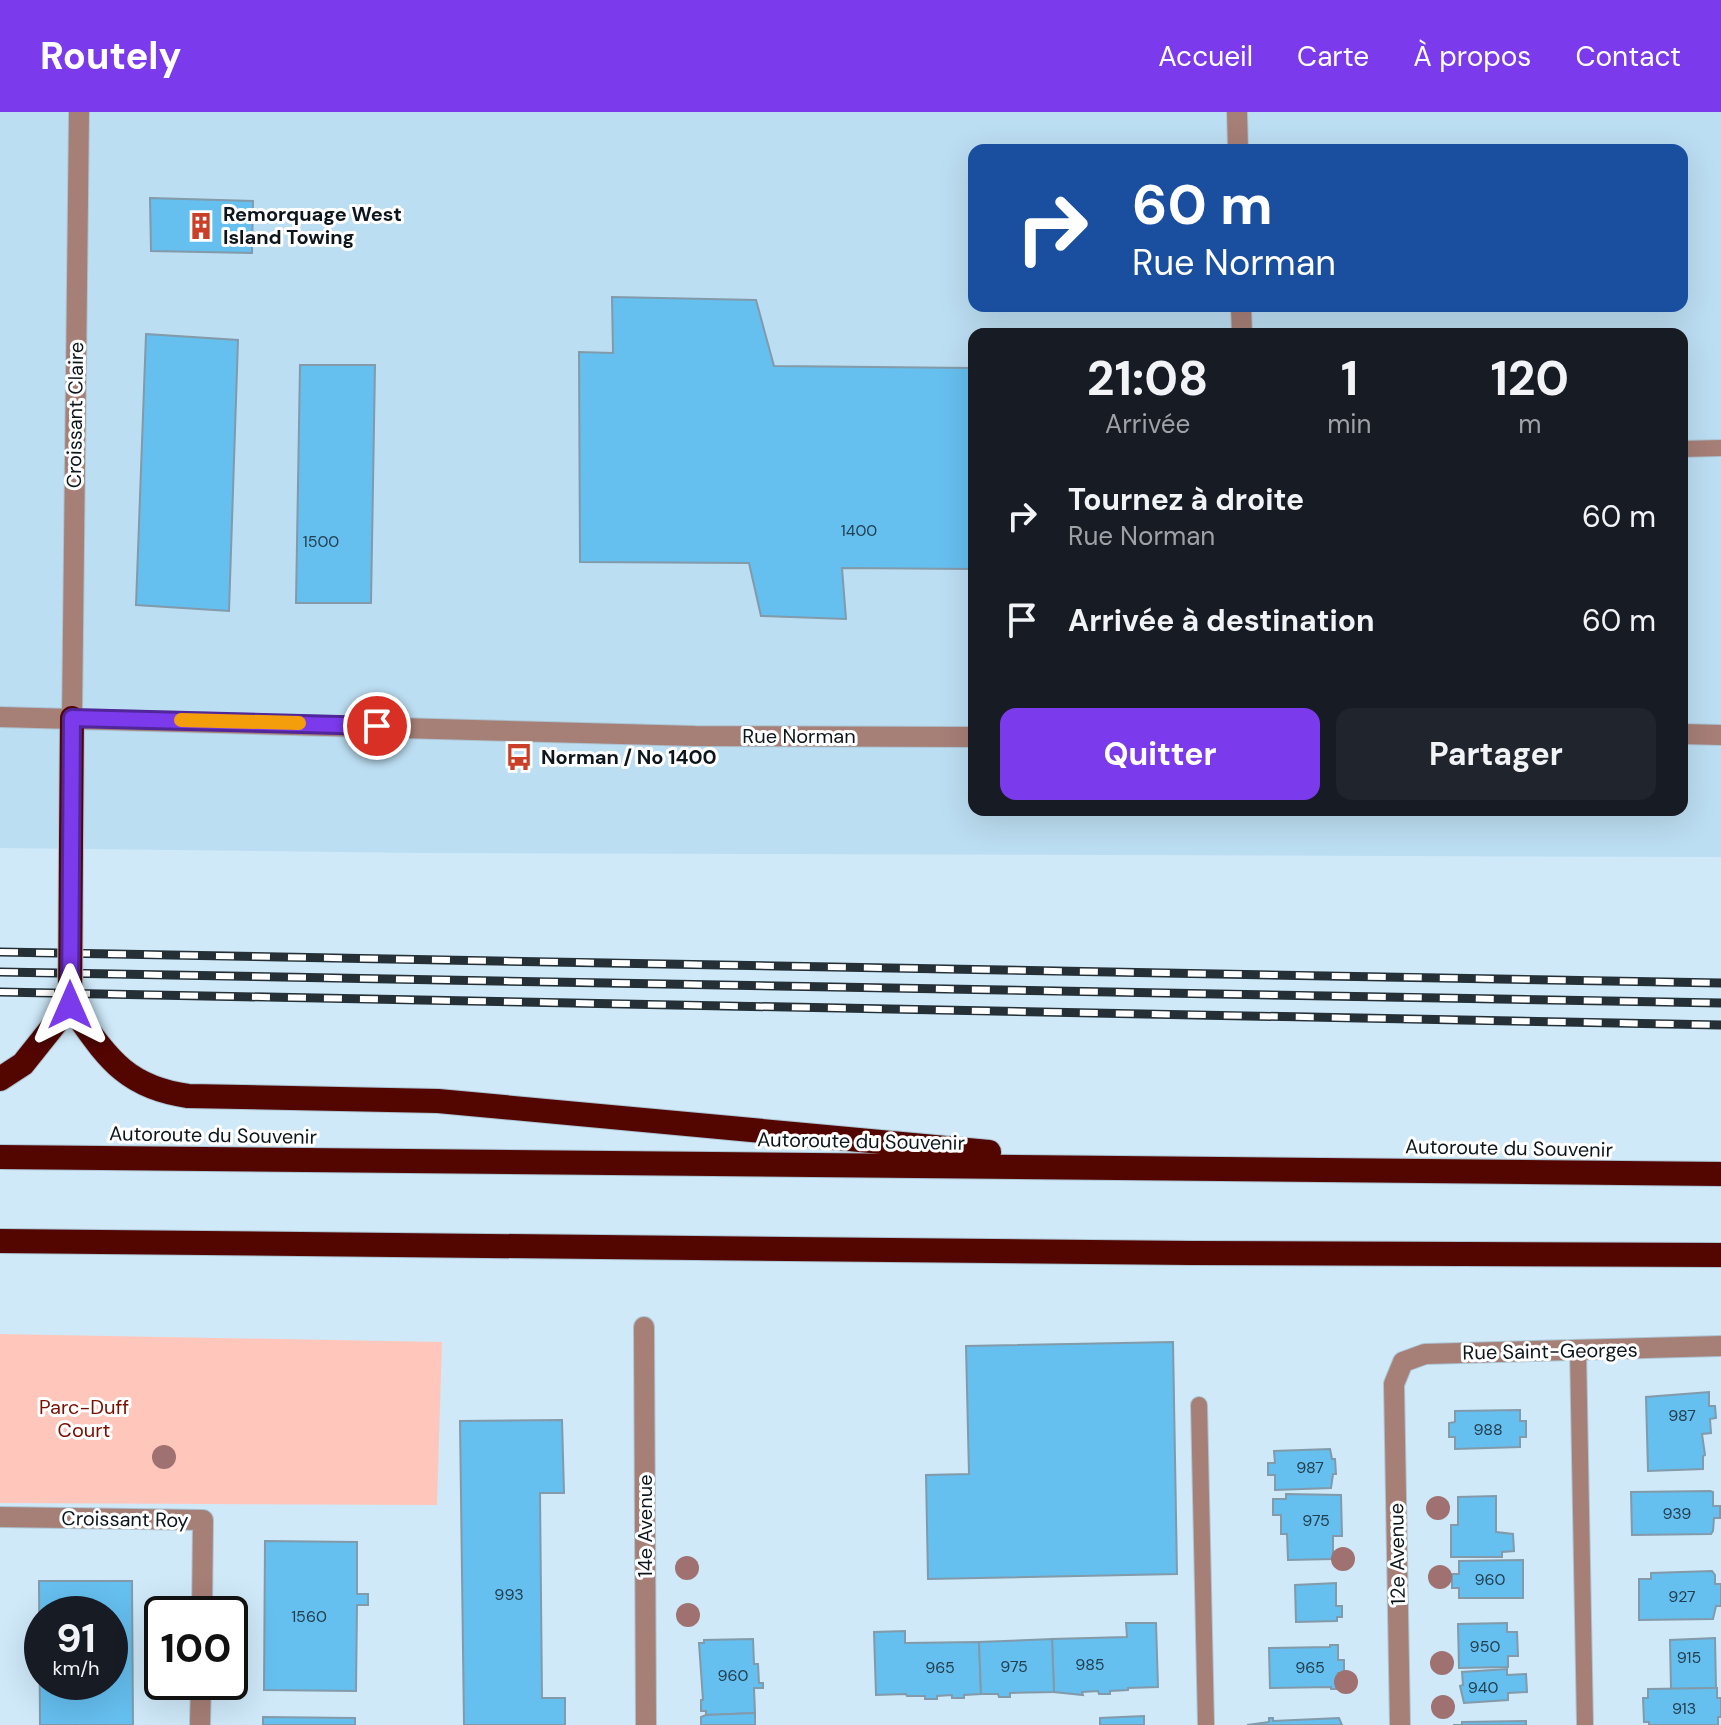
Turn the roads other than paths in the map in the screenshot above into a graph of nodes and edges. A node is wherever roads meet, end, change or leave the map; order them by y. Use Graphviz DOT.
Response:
graph roads {
  1 [pos="79,112"];
  2 [pos="1237,112"];
  3 [pos="1238,144"];
  4 [pos="1721,448"];
  5 [pos="1688,449"];
  6 [pos="0,717"];
  7 [pos="72,718"];
  8 [pos="1688,734"];
  9 [pos="1721,735"];
  10 [pos="968,737"];
  11 [pos="70,1015"];
  12 [pos="0,1079"];
  13 [pos="0,1157"];
  14 [pos="1162,1168"];
  15 [pos="1721,1174"];
  16 [pos="0,1241"];
  17 [pos="1721,1255"];
  18 [pos="644,1327"];
  19 [pos="1721,1346"];
  20 [pos="1578,1350"];
  21 [pos="1394,1384"];
  22 [pos="1199,1405"];
  23 [pos="0,1517"];
  24 [pos="202,1596"];
  25 [pos="201,1700"];
  26 [pos="200,1725"];
  27 [pos="646,1725"];
  28 [pos="1206,1725"];
  29 [pos="1400,1725"];
  30 [pos="1585,1725"];
  1 -- 7 [label="street, Croissant Claire"];
  2 -- 3 [label="street"];
  4 -- 5 [label="lane"];
  6 -- 7 [label="street, Rue Norman"];
  7 -- 10 [label="street, Rue Norman"];
  7 -- 11 [label="highway, bridge"];
  8 -- 9 [label="street"];
  11 -- 12 [label="highway"];
  11 -- 14 [label="highway"];
  13 -- 14 [label="highway, Autoroute du Souvenir"];
  14 -- 15 [label="highway, Autoroute du Souvenir"];
  16 -- 17 [label="highway"];
  18 -- 27 [label="street, 14e Avenue"];
  19 -- 20 [label="street, Rue Saint-Georges"];
  20 -- 21 [label="street, Rue Saint-Georges"];
  20 -- 30 [label="lane"];
  21 -- 29 [label="street, 12e Avenue"];
  22 -- 28 [label="lane"];
  23 -- 24 [label="street, Croissant Roy"];
  25 -- 26 [label="street"];
}
